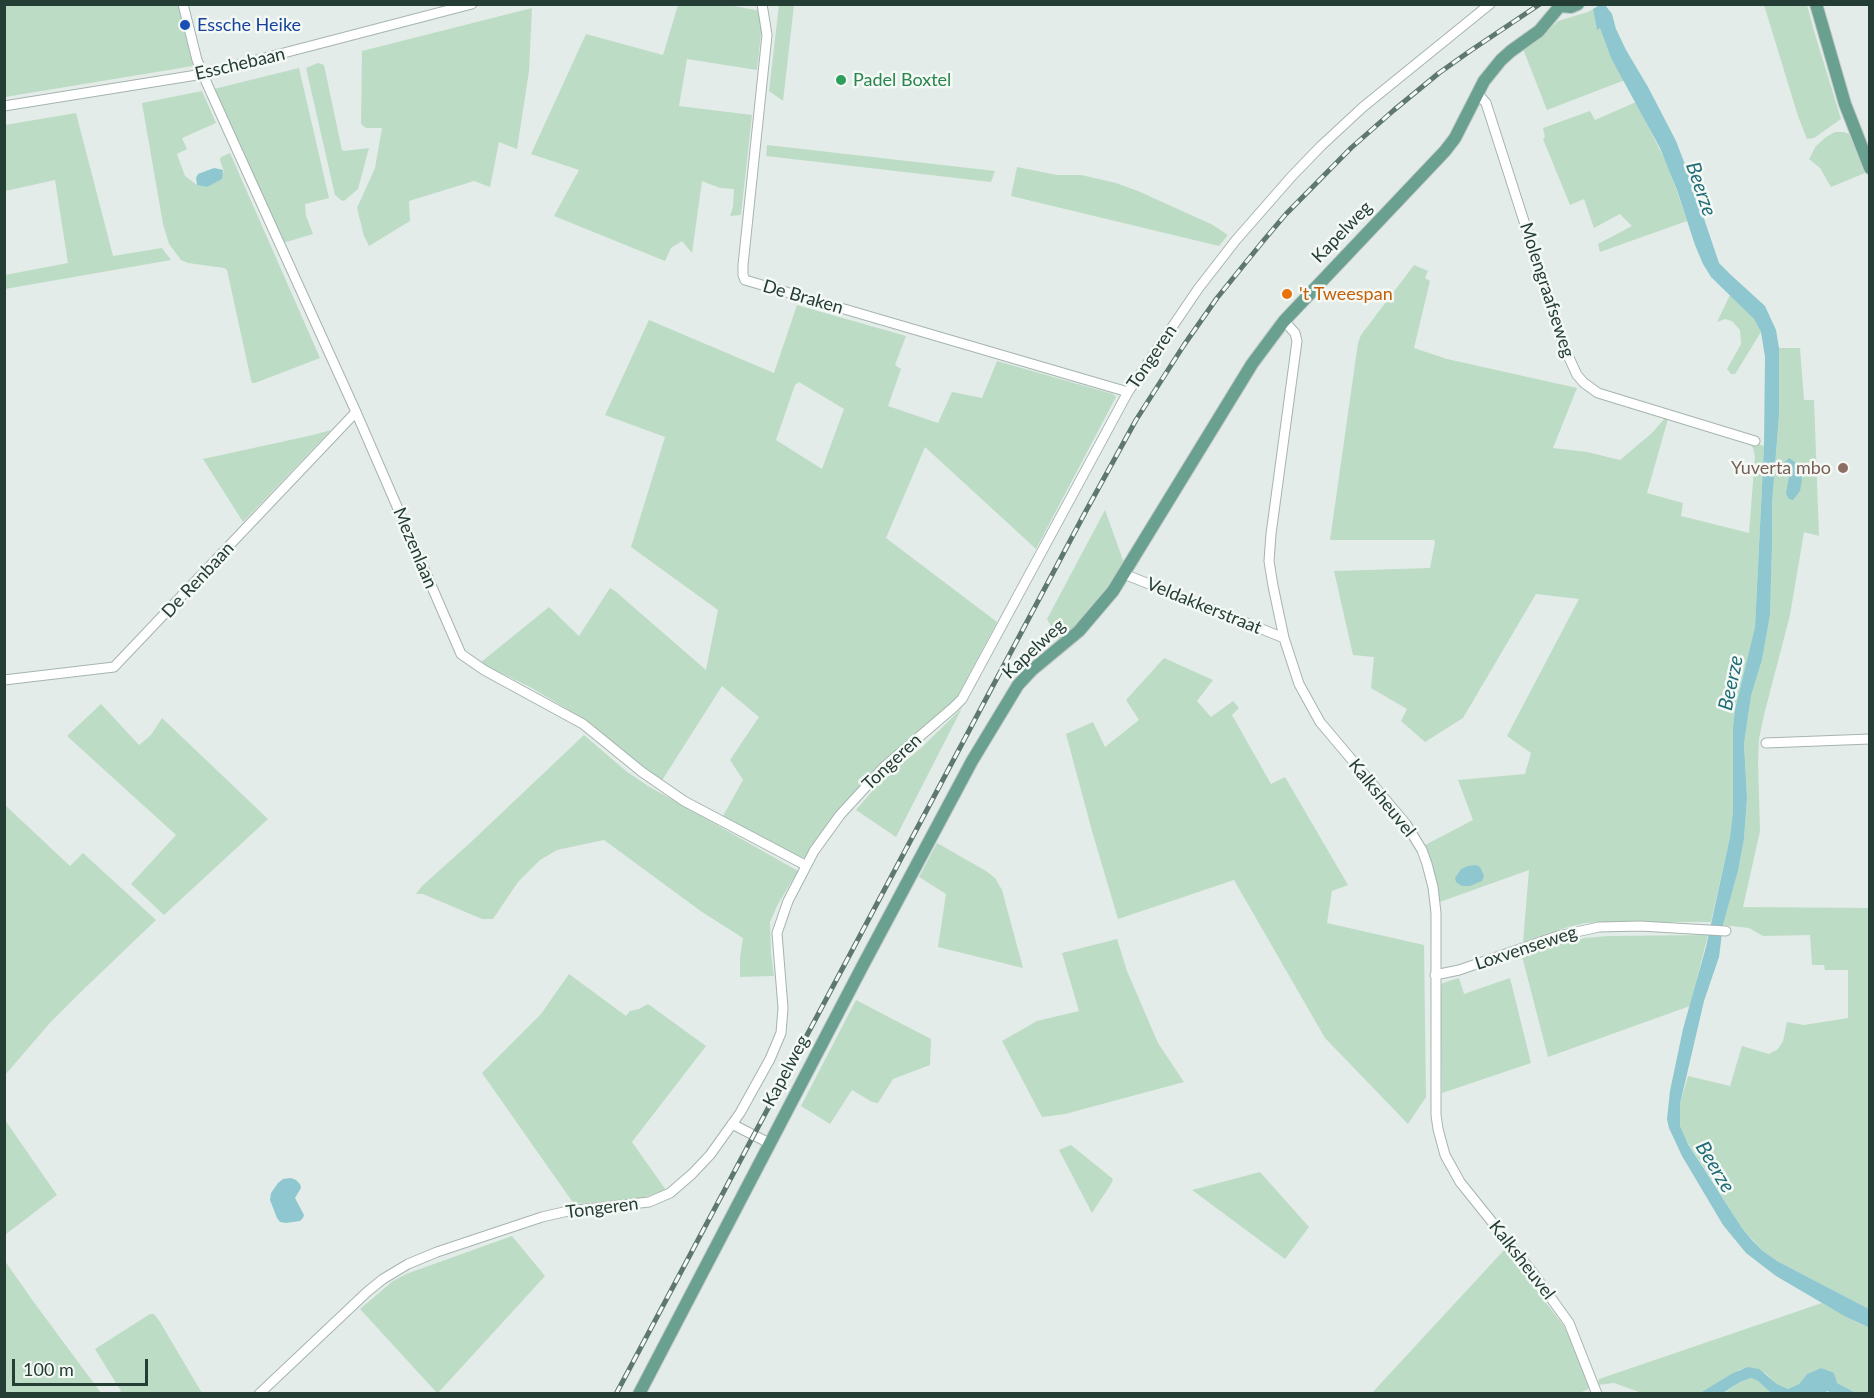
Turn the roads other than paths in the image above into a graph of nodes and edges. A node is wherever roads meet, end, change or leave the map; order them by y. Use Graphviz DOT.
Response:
graph roads {
  1 [pos="183,4"];
  2 [pos="472,4"];
  3 [pos="762,4"];
  4 [pos="1490,4"];
  5 [pos="1578,4"];
  6 [pos="1816,4"];
  7 [pos="1558,5"];
  8 [pos="203,74"];
  9 [pos="1477,93"];
  10 [pos="4,106"];
  11 [pos="1869,168"];
  12 [pos="1284,321"];
  13 [pos="1128,392"];
  14 [pos="356,412"];
  15 [pos="1755,441"];
  16 [pos="1124,574"];
  17 [pos="1284,638"];
  18 [pos="4,680"];
  19 [pos="1869,739"];
  20 [pos="1766,743"];
  21 [pos="805,865"];
  22 [pos="1725,931"];
  23 [pos="1435,975"];
  24 [pos="732,1124"];
  25 [pos="769,1143"];
  26 [pos="259,1394"];
  27 [pos="639,1394"];
  28 [pos="1597,1394"];
  1 -- 8 [label="street"];
  2 -- 8 [label="street, Esschebaan"];
  3 -- 13 [label="street, De Braken"];
  4 -- 13 [label="street, Tongeren"];
  5 -- 7 [label="main road"];
  6 -- 11 [label="main road"];
  7 -- 9 [label="main road, Kapelweg"];
  8 -- 10 [label="street, Esschebaan"];
  8 -- 14 [label="street, Mezenlaan"];
  9 -- 12 [label="main road, Kapelweg"];
  9 -- 15 [label="street, Molengraafseweg"];
  12 -- 16 [label="main road, Kapelweg"];
  12 -- 17 [label="street, Kalksheuvel"];
  13 -- 21 [label="street, Tongeren"];
  14 -- 18 [label="street, De Renbaan"];
  14 -- 21 [label="street, Mezenlaan"];
  16 -- 17 [label="street, Veldakkerstraat"];
  16 -- 25 [label="main road, Kapelweg"];
  17 -- 23 [label="street, Kalksheuvel"];
  19 -- 20 [label="street"];
  21 -- 24 [label="street, Tongeren"];
  22 -- 23 [label="street, Loxvenseweg"];
  23 -- 28 [label="street, Kalksheuvel"];
  24 -- 25 [label="street"];
  24 -- 26 [label="street, Tongeren"];
  25 -- 27 [label="main road, Kapelweg"];
}
